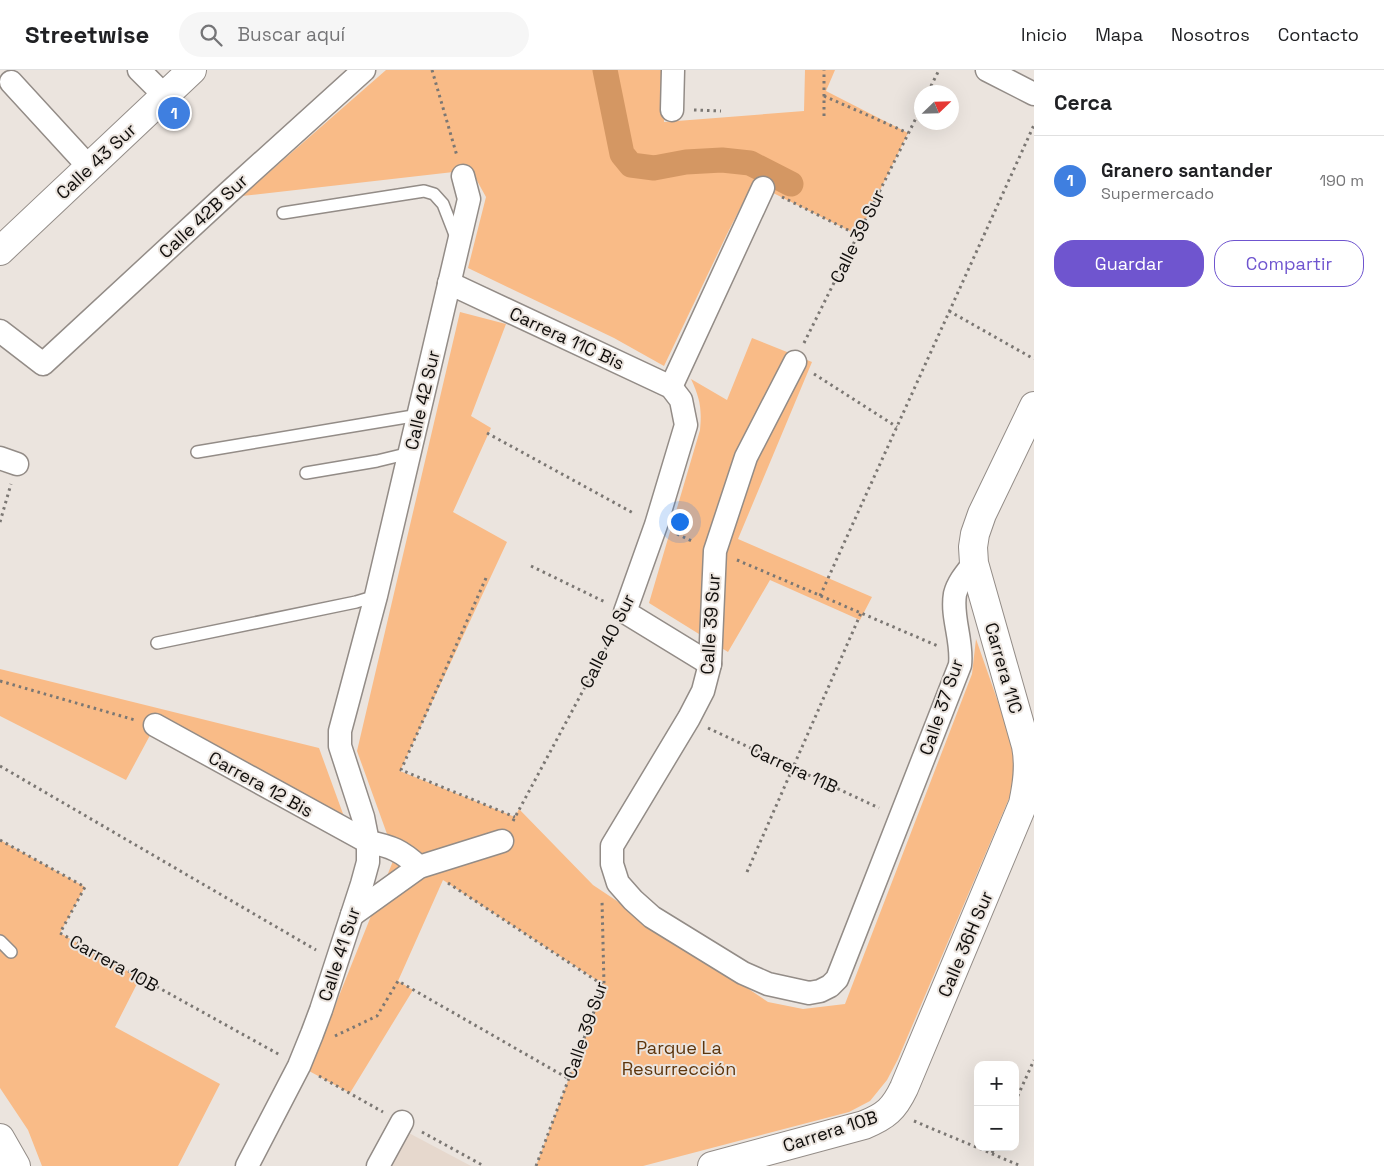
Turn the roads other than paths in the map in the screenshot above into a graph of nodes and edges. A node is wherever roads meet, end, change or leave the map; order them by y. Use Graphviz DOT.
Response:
graph roads {
  1 [pos="139,70"];
  2 [pos="192,70"];
  3 [pos="364,70"];
  4 [pos="673,70"];
  5 [pos="987,70"];
  6 [pos="11,82"];
  7 [pos="1034,94"];
  8 [pos="165,96"];
  9 [pos="672,110"];
  10 [pos="89,167"];
  11 [pos="463,176"];
  12 [pos="763,188"];
  13 [pos="283,213"];
  14 [pos="458,244"];
  15 [pos="0,251"];
  16 [pos="449,282"];
  17 [pos="0,331"];
  18 [pos="795,362"];
  19 [pos="676,393"];
  20 [pos="1034,406"];
  21 [pos="419,415"];
  22 [pos="197,452"];
  23 [pos="410,453"];
  24 [pos="306,473"];
  25 [pos="974,563"];
  26 [pos="376,596"];
  27 [pos="157,643"];
  28 [pos="710,664"];
  29 [pos="155,725"];
  30 [pos="340,731"];
  31 [pos="1028,773"];
  32 [pos="502,841"];
  33 [pos="368,842"];
  34 [pos="419,867"];
  35 [pos="352,915"];
  36 [pos="0,941"];
  37 [pos="11,952"];
  38 [pos="809,993"];
  39 [pos="890,1111"];
  40 [pos="402,1122"];
  41 [pos="0,1138"];
  42 [pos="16,1166"];
  43 [pos="247,1166"];
  44 [pos="378,1166"];
  45 [pos="712,1166"];
  1 -- 8 [label="street"];
  2 -- 8 [label="street, Calle 43 Sur"];
  3 -- 17 [label="street, Calle 42B Sur"];
  4 -- 9 [label="street"];
  5 -- 7 [label="street"];
  6 -- 10 [label="street"];
  8 -- 10 [label="street, Calle 43 Sur"];
  10 -- 15 [label="street, Calle 43 Sur"];
  11 -- 14 [label="street, Calle 42 Sur"];
  12 -- 19 [label="street"];
  13 -- 14 [label="lane"];
  14 -- 16 [label="street, Calle 42 Sur"];
  16 -- 19 [label="street, Carrera 11C Bis"];
  16 -- 21 [label="street, Calle 42 Sur"];
  18 -- 28 [label="street, Calle 39 Sur"];
  19 -- 28 [label="street, Calle 40 Sur"];
  20 -- 25 [label="street"];
  21 -- 22 [label="lane"];
  21 -- 23 [label="street, Calle 42 Sur"];
  23 -- 24 [label="lane"];
  23 -- 26 [label="street, Calle 42 Sur"];
  25 -- 31 [label="street, Carrera 11C"];
  25 -- 38 [label="street, Calle 37 Sur"];
  26 -- 27 [label="lane"];
  26 -- 30 [label="street, Calle 42 Sur"];
  28 -- 38 [label="street, Calle 39 Sur"];
  29 -- 33 [label="street, Carrera 12 Bis"];
  30 -- 33 [label="street, Calle 41 Sur"];
  31 -- 39 [label="street, Calle 36H Sur"];
  32 -- 34 [label="street"];
  33 -- 34 [label="street, Carrera 12 Bis"];
  33 -- 35 [label="street, Calle 41 Sur"];
  34 -- 35 [label="street"];
  35 -- 43 [label="street, Calle 41 Sur"];
  36 -- 37 [label="lane"];
  39 -- 45 [label="street, Carrera 10B"];
  40 -- 44 [label="street"];
  41 -- 42 [label="street"];
}
